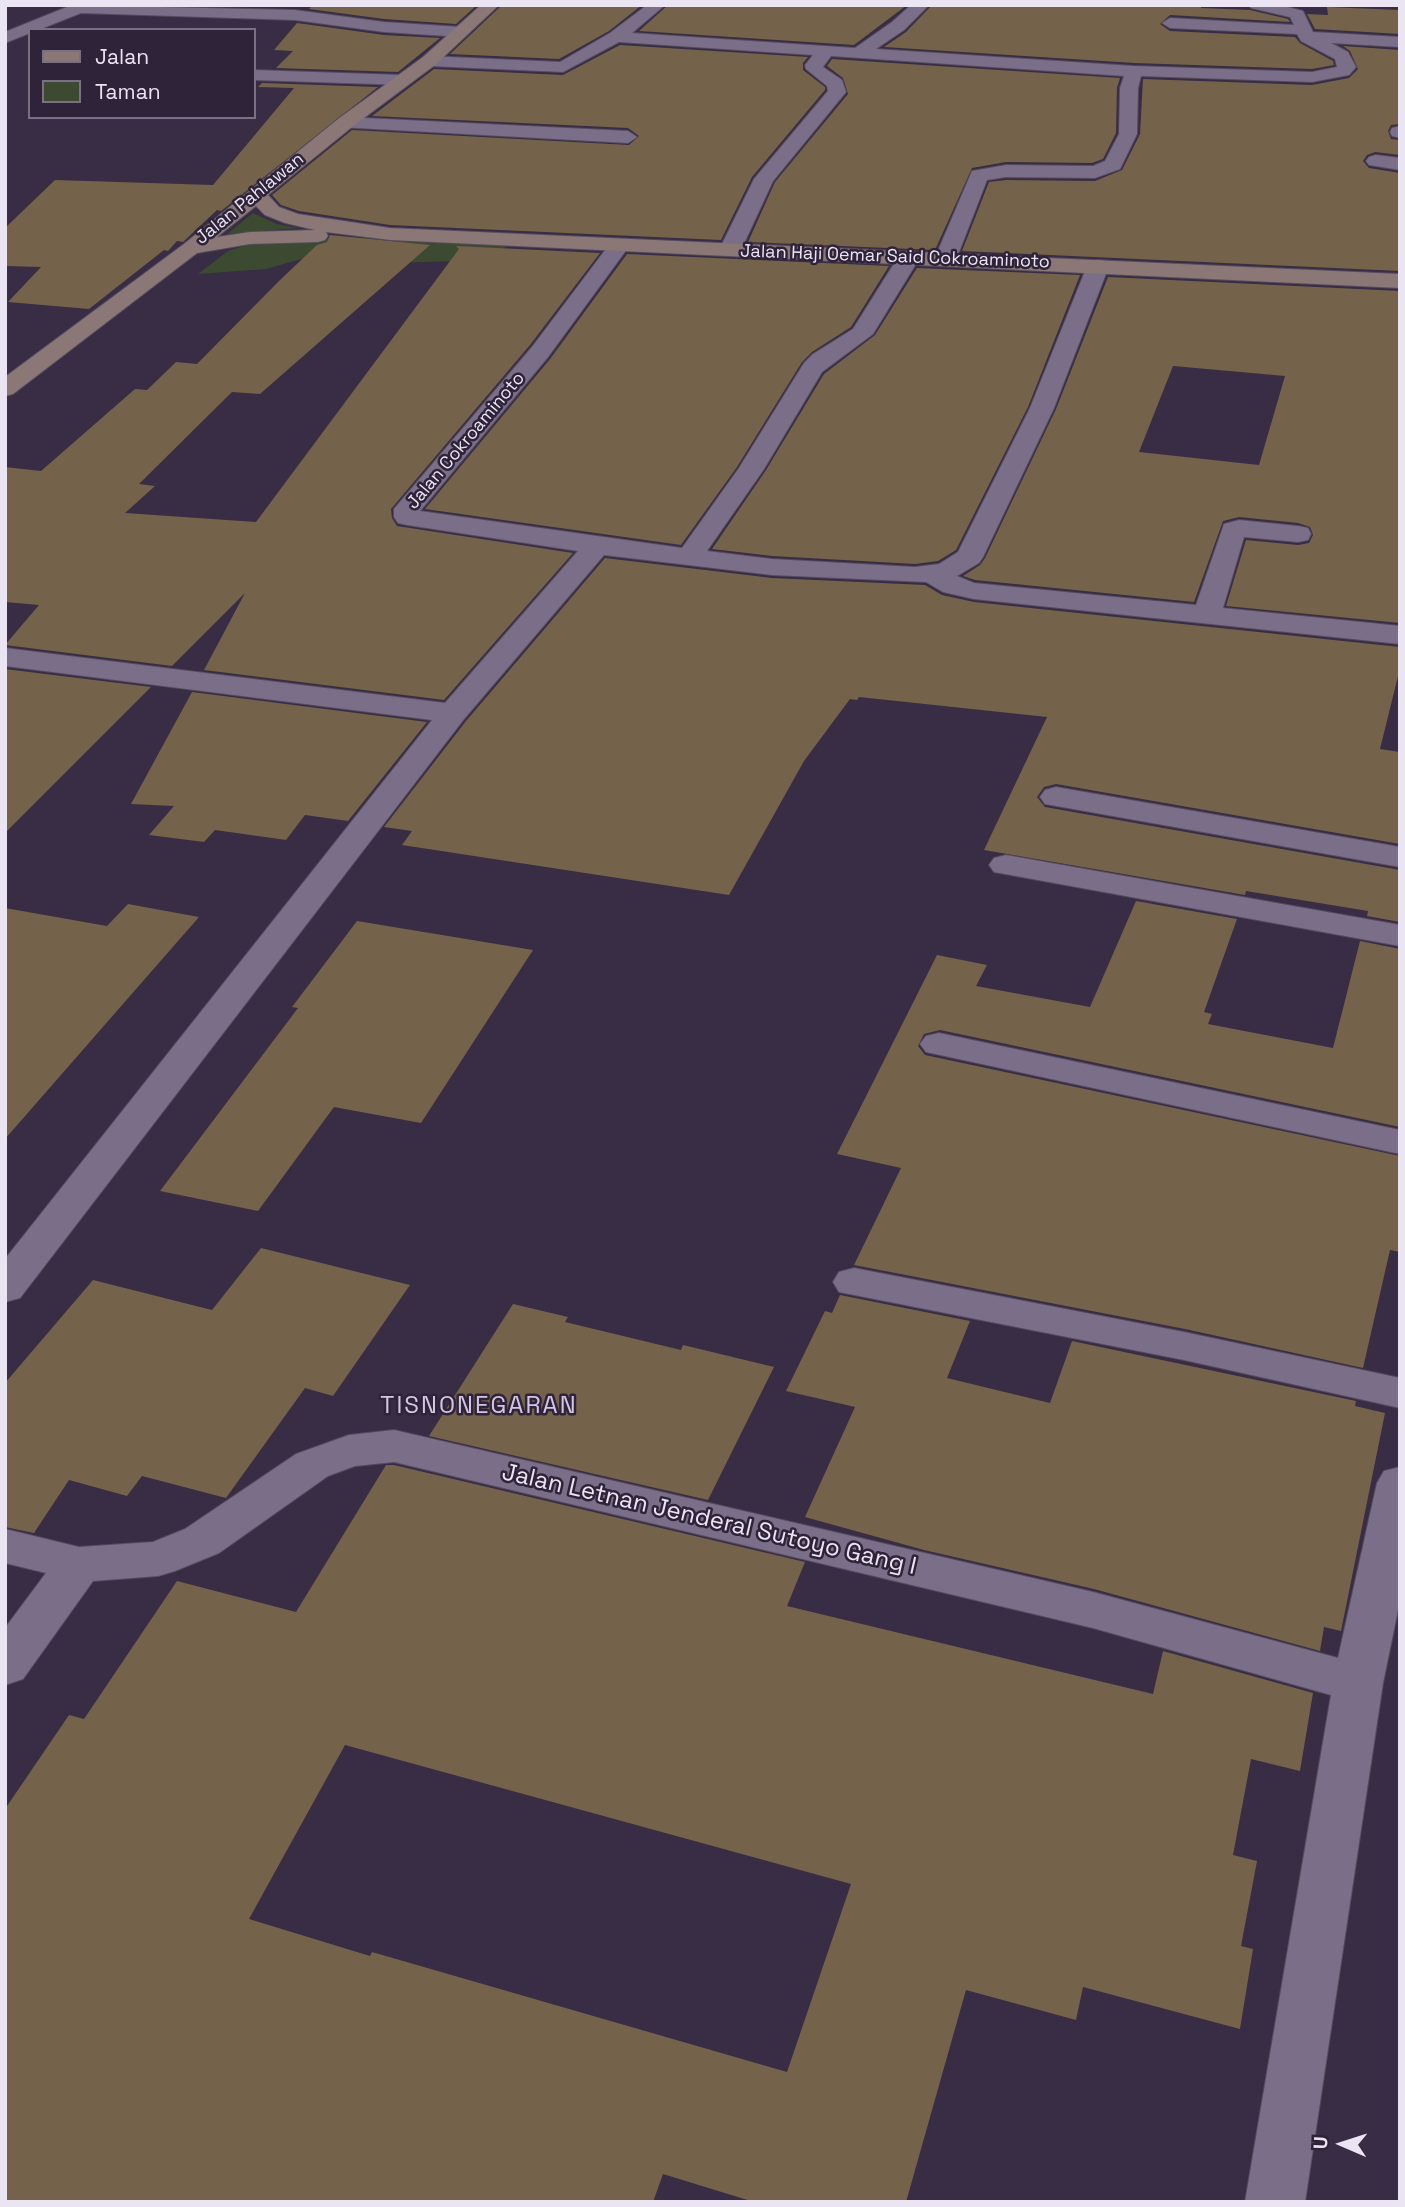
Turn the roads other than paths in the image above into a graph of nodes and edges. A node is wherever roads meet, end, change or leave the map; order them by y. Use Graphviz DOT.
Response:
graph roads {
  1 [pos="491,5"];
  2 [pos="657,5"];
  3 [pos="921,5"];
  4 [pos="1257,5"];
  5 [pos="195,10"];
  6 [pos="1170,23"];
  7 [pos="30,28"];
  8 [pos="167,28"];
  9 [pos="28,29"];
  10 [pos="462,32"];
  11 [pos="1304,34"];
  12 [pos="616,37"];
  13 [pos="5,39"];
  14 [pos="28,42"];
  15 [pos="1400,42"];
  16 [pos="1332,51"];
  17 [pos="825,52"];
  18 [pos="857,54"];
  19 [pos="1400,56"];
  20 [pos="429,61"];
  21 [pos="1134,71"];
  22 [pos="256,75"];
  23 [pos="403,80"];
  24 [pos="345,122"];
  25 [pos="628,137"];
  26 [pos="1376,161"];
  27 [pos="1400,164"];
  28 [pos="256,194"];
  29 [pos="390,234"];
  30 [pos="619,246"];
  31 [pos="191,248"];
  32 [pos="730,250"];
  33 [pos="908,259"];
  34 [pos="945,260"];
  35 [pos="1098,266"];
  36 [pos="1400,281"];
  37 [pos="5,389"];
  38 [pos="1298,534"];
  39 [pos="597,546"];
  40 [pos="689,557"];
  41 [pos="933,574"];
  42 [pos="1207,615"];
  43 [pos="1400,635"];
  44 [pos="5,657"];
  45 [pos="453,713"];
  46 [pos="1056,797"];
  47 [pos="1400,857"];
  48 [pos="1006,865"];
  49 [pos="1400,936"];
  50 [pos="939,1044"];
  51 [pos="1400,1142"];
  52 [pos="854,1282"];
  53 [pos="5,1288"];
  54 [pos="1400,1393"];
  55 [pos="1400,1483"];
  56 [pos="5,1546"];
  57 [pos="79,1564"];
  58 [pos="5,1666"];
  59 [pos="1358,1683"];
  60 [pos="1275,2202"];
  1 -- 10 [label="main road, Jalan Pahlawan"];
  2 -- 12 [label="street"];
  3 -- 18 [label="street"];
  4 -- 11 [label="street"];
  5 -- 7 [label="street"];
  5 -- 8 [label="street"];
  5 -- 10 [label="street"];
  6 -- 11 [label="street"];
  9 -- 13 [label="street"];
  10 -- 20 [label="main road, Jalan Pahlawan"];
  11 -- 15 [label="street"];
  11 -- 16 [label="street"];
  12 -- 17 [label="street"];
  12 -- 20 [label="street"];
  13 -- 14 [label="street"];
  16 -- 19 [label="street"];
  16 -- 21 [label="street"];
  17 -- 18 [label="street"];
  17 -- 32 [label="street"];
  18 -- 21 [label="street"];
  20 -- 23 [label="main road, Jalan Pahlawan"];
  21 -- 34 [label="street"];
  22 -- 23 [label="street"];
  23 -- 24 [label="main road, Jalan Pahlawan"];
  24 -- 25 [label="street"];
  24 -- 28 [label="main road, Jalan Pahlawan"];
  26 -- 27 [label="street"];
  28 -- 29 [label="main road"];
  28 -- 31 [label="main road, Jalan Pahlawan"];
  29 -- 30 [label="main road, Jalan Haji Oemar Said Cokroaminoto"];
  29 -- 31 [label="main road"];
  30 -- 32 [label="main road, Jalan Haji Oemar Said Cokroaminoto"];
  30 -- 39 [label="street, Jalan Cokroaminoto"];
  31 -- 37 [label="main road, Jalan Pahlawan"];
  32 -- 33 [label="main road, Jalan Haji Oemar Said Cokroaminoto"];
  33 -- 34 [label="main road, Jalan Haji Oemar Said Cokroaminoto"];
  33 -- 40 [label="street"];
  34 -- 35 [label="main road, Jalan Haji Oemar Said Cokroaminoto"];
  35 -- 36 [label="main road, Jalan Haji Oemar Said Cokroaminoto"];
  35 -- 41 [label="street"];
  38 -- 42 [label="street"];
  39 -- 40 [label="street"];
  39 -- 45 [label="street"];
  40 -- 41 [label="street"];
  41 -- 42 [label="street"];
  42 -- 43 [label="street"];
  44 -- 45 [label="street"];
  45 -- 53 [label="street"];
  46 -- 47 [label="street"];
  48 -- 49 [label="street"];
  50 -- 51 [label="street"];
  52 -- 54 [label="street"];
  55 -- 59 [label="street"];
  56 -- 57 [label="street, Jalan Letnan Jenderal Sutoyo Gang I"];
  57 -- 58 [label="street"];
  57 -- 59 [label="street, Jalan Letnan Jenderal Sutoyo Gang I"];
  59 -- 60 [label="street"];
}
